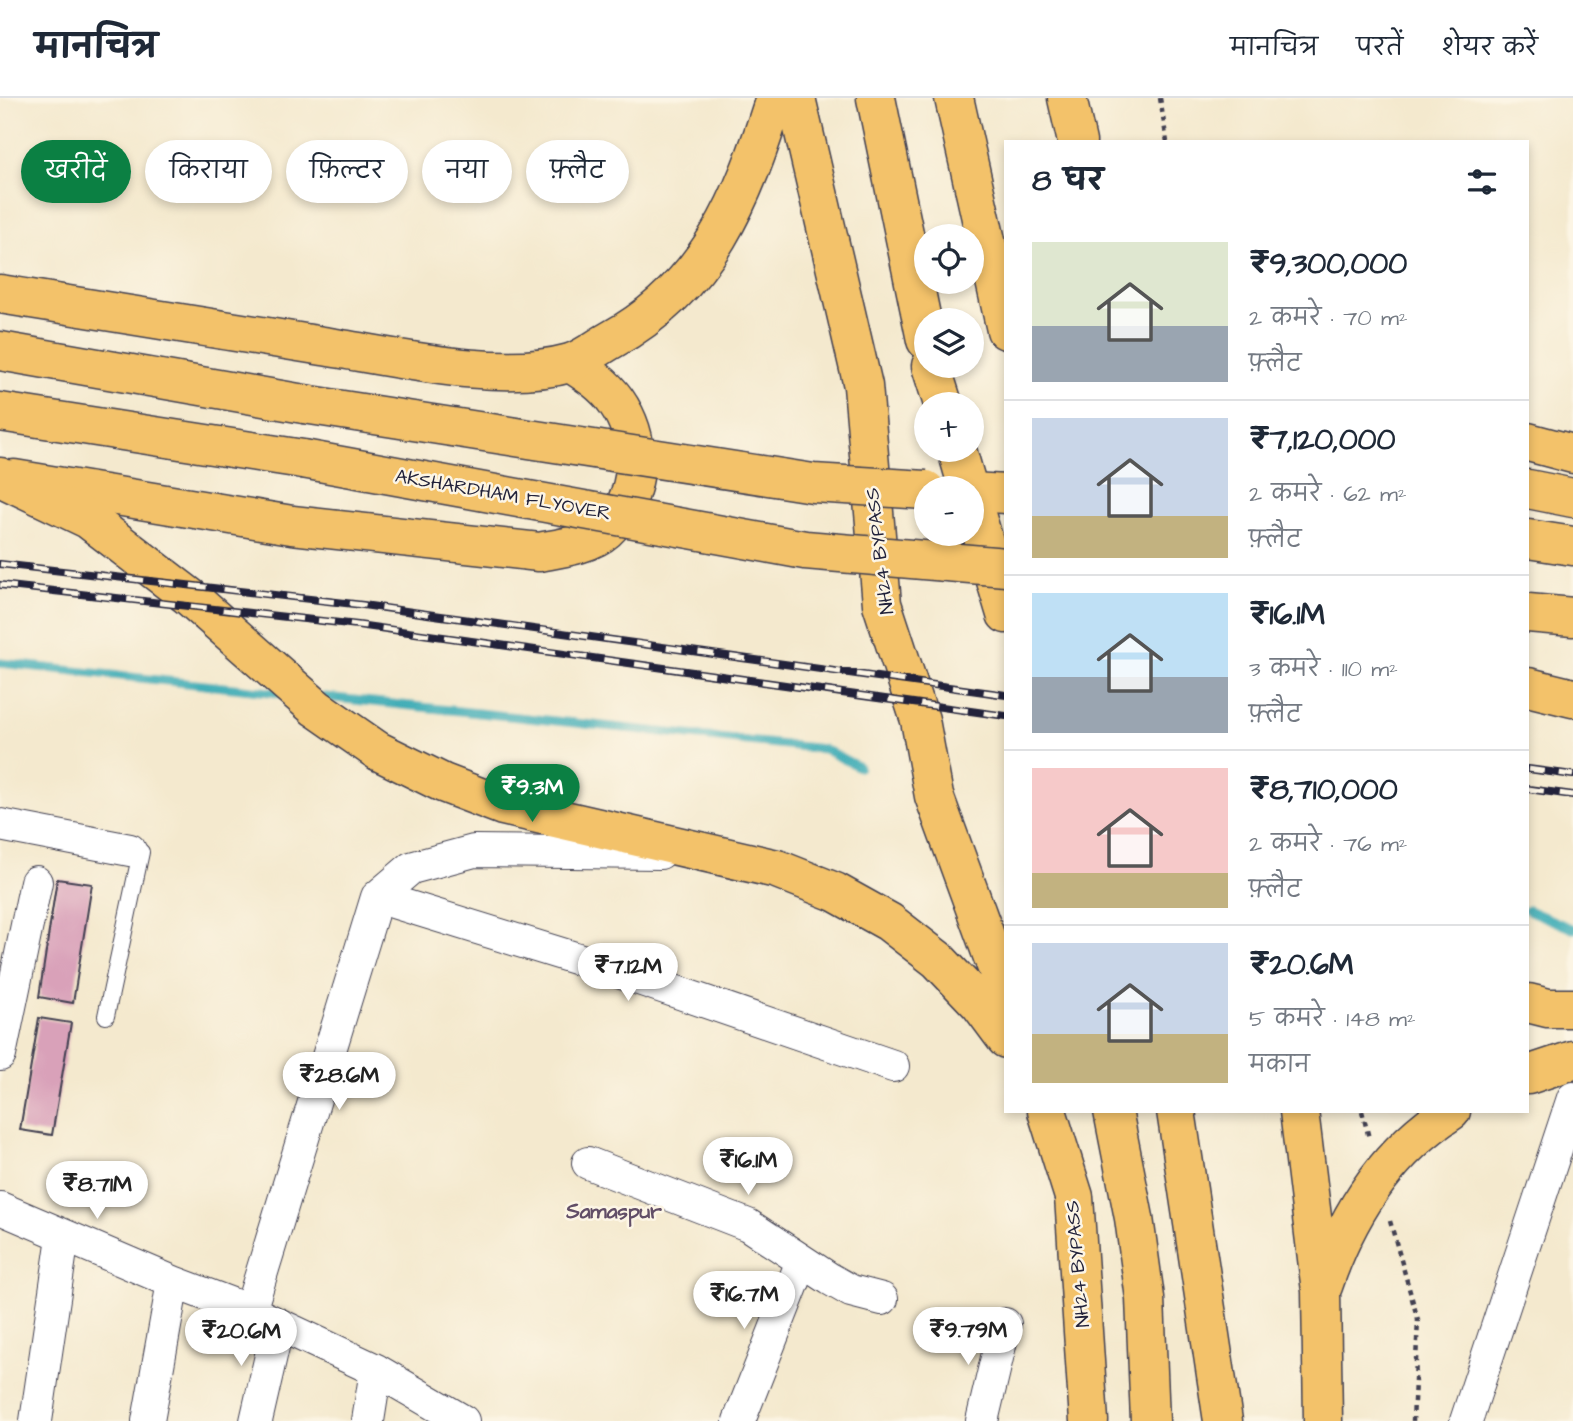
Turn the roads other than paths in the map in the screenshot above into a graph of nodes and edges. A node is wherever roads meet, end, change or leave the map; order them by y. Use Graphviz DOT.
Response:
graph roads {
  1 [pos="775,98"];
  2 [pos="796,98"];
  3 [pos="876,98"];
  4 [pos="954,98"];
  5 [pos="1067,98"];
  6 [pos="1077,140"];
  7 [pos="0,294"];
  8 [pos="919,308"];
  9 [pos="1004,321"];
  10 [pos="0,351"];
  11 [pos="571,363"];
  12 [pos="0,412"];
  13 [pos="1529,442"];
  14 [pos="1573,454"];
  15 [pos="0,477"];
  16 [pos="914,489"];
  17 [pos="1529,489"];
  18 [pos="984,492"];
  19 [pos="1004,494"];
  20 [pos="1573,498"];
  21 [pos="1529,539"];
  22 [pos="984,541"];
  23 [pos="1573,546"];
  24 [pos="1004,567"];
  25 [pos="1004,607"];
  26 [pos="1529,613"];
  27 [pos="1573,617"];
  28 [pos="1529,687"];
  29 [pos="1573,698"];
  30 [pos="0,825"];
  31 [pos="130,850"];
  32 [pos="717,855"];
  33 [pos="36,882"];
  34 [pos="377,897"];
  35 [pos="1004,988"];
  36 [pos="1529,1003"];
  37 [pos="1573,1008"];
  38 [pos="106,1016"];
  39 [pos="1004,1036"];
  40 [pos="0,1055"];
  41 [pos="1573,1060"];
  42 [pos="893,1066"];
  43 [pos="1529,1075"];
  44 [pos="1573,1098"];
  45 [pos="1048,1113"];
  46 [pos="1113,1113"];
  47 [pos="1176,1113"];
  48 [pos="1299,1113"];
  49 [pos="1448,1113"];
  50 [pos="1564,1162"];
  51 [pos="588,1163"];
  52 [pos="0,1208"];
  53 [pos="62,1237"];
  54 [pos="802,1261"];
  55 [pos="173,1282"];
  56 [pos="1321,1292"];
  57 [pos="882,1299"];
  58 [pos="250,1311"];
  59 [pos="1005,1324"];
  60 [pos="278,1325"];
  61 [pos="376,1370"];
  62 [pos="36,1421"];
  63 [pos="148,1421"];
  64 [pos="256,1421"];
  65 [pos="368,1421"];
  66 [pos="463,1421"];
  67 [pos="739,1421"];
  68 [pos="982,1421"];
  69 [pos="1088,1421"];
  70 [pos="1150,1421"];
  71 [pos="1223,1421"];
  72 [pos="1323,1421"];
  73 [pos="1466,1421"];
  1 -- 11 [label="main road"];
  2 -- 35 [label="main road, NH24 BYPASS"];
  3 -- 8 [label="main road"];
  4 -- 9 [label="main road"];
  5 -- 6 [label="main road"];
  7 -- 11 [label="main road"];
  10 -- 16 [label="main road, bridge"];
  11 -- 15 [label="main road"];
  12 -- 24 [label="main road, AKSHARDHAM FLYOVER, bridge"];
  13 -- 14 [label="main road"];
  15 -- 32 [label="main road"];
  17 -- 20 [label="main road"];
  18 -- 19 [label="main road"];
  21 -- 23 [label="main road"];
  22 -- 25 [label="main road"];
  26 -- 27 [label="main road"];
  28 -- 29 [label="main road"];
  30 -- 31 [label="street"];
  31 -- 38 [label="lane"];
  32 -- 34 [label="street"];
  32 -- 39 [label="main road"];
  33 -- 40 [label="street"];
  34 -- 42 [label="street"];
  34 -- 58 [label="street"];
  36 -- 37 [label="main road"];
  41 -- 43 [label="main road"];
  44 -- 50 [label="street"];
  45 -- 69 [label="main road, NH24 BYPASS"];
  46 -- 70 [label="main road"];
  47 -- 71 [label="main road"];
  48 -- 56 [label="main road"];
  49 -- 56 [label="main road"];
  50 -- 73 [label="street"];
  51 -- 54 [label="street"];
  52 -- 53 [label="street"];
  53 -- 55 [label="street"];
  53 -- 62 [label="street"];
  54 -- 57 [label="street"];
  54 -- 67 [label="street"];
  55 -- 58 [label="street"];
  55 -- 63 [label="street"];
  56 -- 72 [label="main road"];
  58 -- 60 [label="street"];
  59 -- 68 [label="street"];
  60 -- 61 [label="street"];
  60 -- 64 [label="street"];
  61 -- 65 [label="street"];
  61 -- 66 [label="street"];
}
